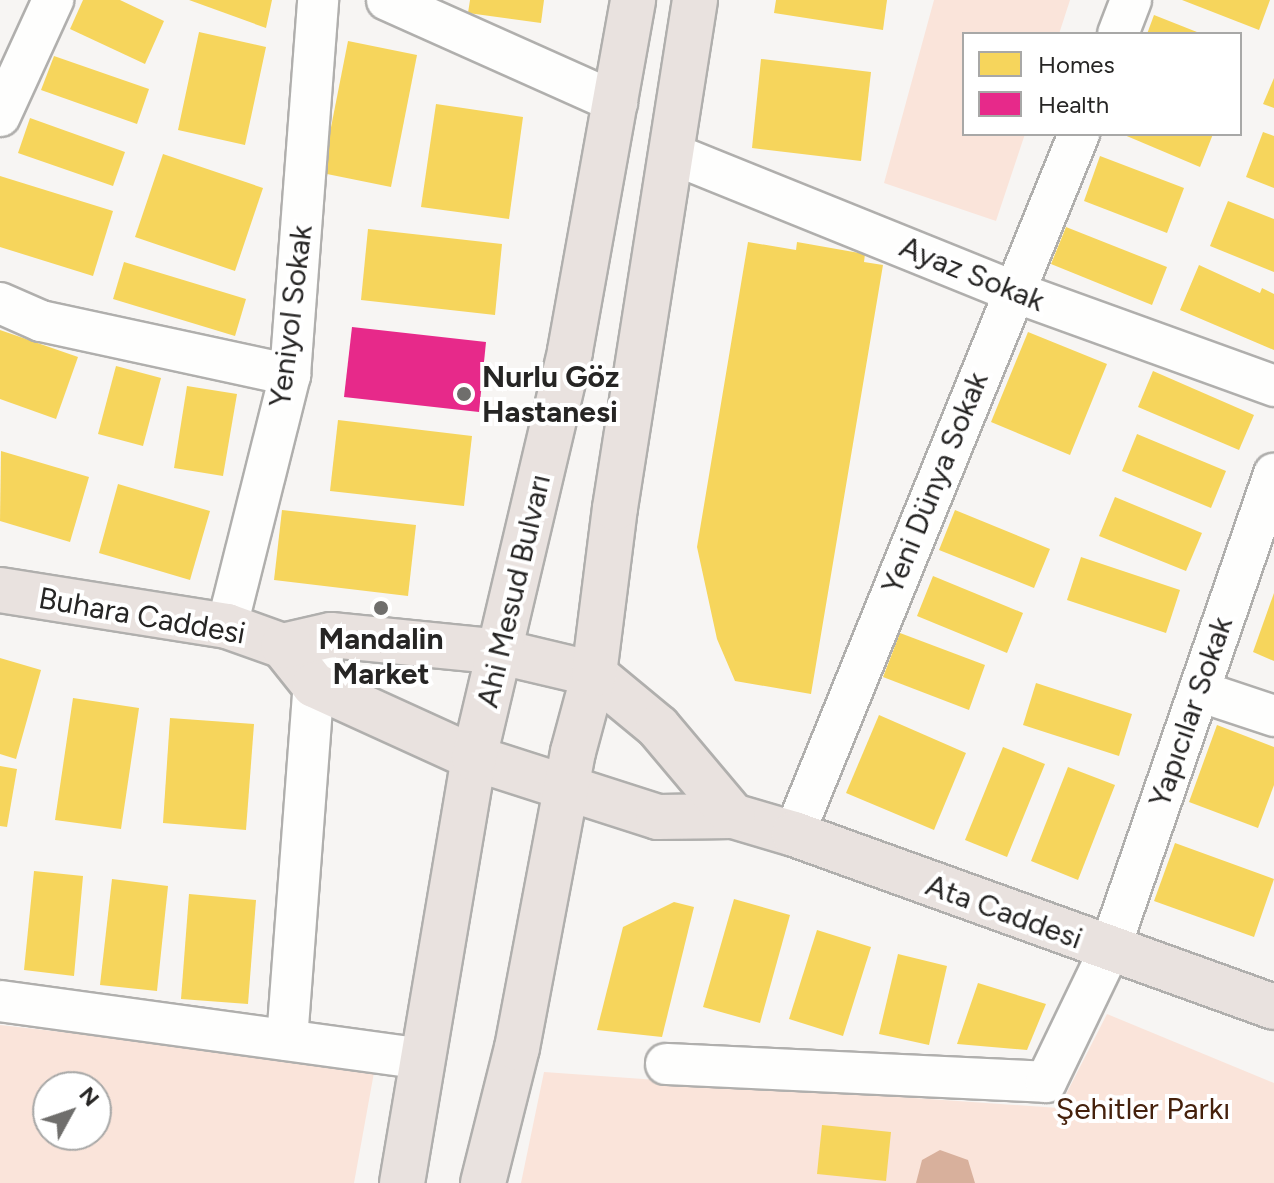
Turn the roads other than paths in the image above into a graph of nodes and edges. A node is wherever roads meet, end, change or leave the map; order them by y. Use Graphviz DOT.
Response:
graph roads {
  1 [pos="53,0"];
  2 [pos="318,0"];
  3 [pos="387,0"];
  4 [pos="633,0"];
  5 [pos="695,0"];
  6 [pos="1131,0"];
  7 [pos="1119,32"];
  8 [pos="617,103"];
  9 [pos="0,116"];
  10 [pos="1078,136"];
  11 [pos="673,154"];
  12 [pos="1012,291"];
  13 [pos="0,303"];
  14 [pos="290,375"];
  15 [pos="1274,386"];
  16 [pos="1274,474"];
  17 [pos="0,590"];
  18 [pos="227,626"];
  19 [pos="331,635"];
  20 [pos="283,646"];
  21 [pos="501,652"];
  22 [pos="594,674"];
  23 [pos="314,685"];
  24 [pos="1199,691"];
  25 [pos="1274,716"];
  26 [pos="474,758"];
  27 [pos="566,788"];
  28 [pos="733,816"];
  29 [pos="794,834"];
  30 [pos="1109,951"];
  31 [pos="0,1001"];
  32 [pos="1274,1007"];
  33 [pos="287,1040"];
  34 [pos="424,1059"];
  35 [pos="666,1064"];
  36 [pos="402,1183"];
  37 [pos="483,1183"];
  1 -- 9 [label="street"];
  2 -- 14 [label="street, Yeniyol Sokak"];
  3 -- 8 [label="street"];
  4 -- 8 [label="main road, Ahi Mesud Bulvarı"];
  5 -- 11 [label="main road"];
  6 -- 7 [label="street"];
  8 -- 21 [label="main road, Ahi Mesud Bulvarı"];
  10 -- 12 [label="street, Yeni Dünya Sokak"];
  11 -- 12 [label="street, Ayaz Sokak"];
  11 -- 22 [label="main road"];
  12 -- 15 [label="street, Ayaz Sokak"];
  12 -- 29 [label="street, Yeni Dünya Sokak"];
  13 -- 14 [label="street"];
  14 -- 18 [label="street, Yeniyol Sokak"];
  16 -- 24 [label="street, Yapıcılar Sokak"];
  17 -- 18 [label="main road, Buhara Caddesi"];
  18 -- 20 [label="main road, Buhara Caddesi"];
  19 -- 20 [label="main road"];
  19 -- 21 [label="main road"];
  19 -- 23 [label="street"];
  20 -- 23 [label="main road"];
  21 -- 22 [label="main road"];
  21 -- 26 [label="main road, Ahi Mesud Bulvarı"];
  22 -- 27 [label="main road"];
  22 -- 28 [label="main road"];
  23 -- 26 [label="main road, Ata Caddesi"];
  23 -- 33 [label="street"];
  24 -- 25 [label="street"];
  24 -- 30 [label="street, Yapıcılar Sokak"];
  26 -- 27 [label="main road, Ata Caddesi"];
  26 -- 34 [label="main road, Ahi Mesud Bulvarı"];
  27 -- 28 [label="main road, Ata Caddesi"];
  27 -- 37 [label="main road"];
  28 -- 29 [label="main road, Ata Caddesi"];
  29 -- 30 [label="main road, Ata Caddesi"];
  30 -- 32 [label="main road, Ata Caddesi"];
  30 -- 35 [label="street, Yapıcılar Sokak"];
  31 -- 33 [label="street"];
  33 -- 34 [label="street"];
  34 -- 36 [label="main road, Ahi Mesud Bulvarı"];
}
